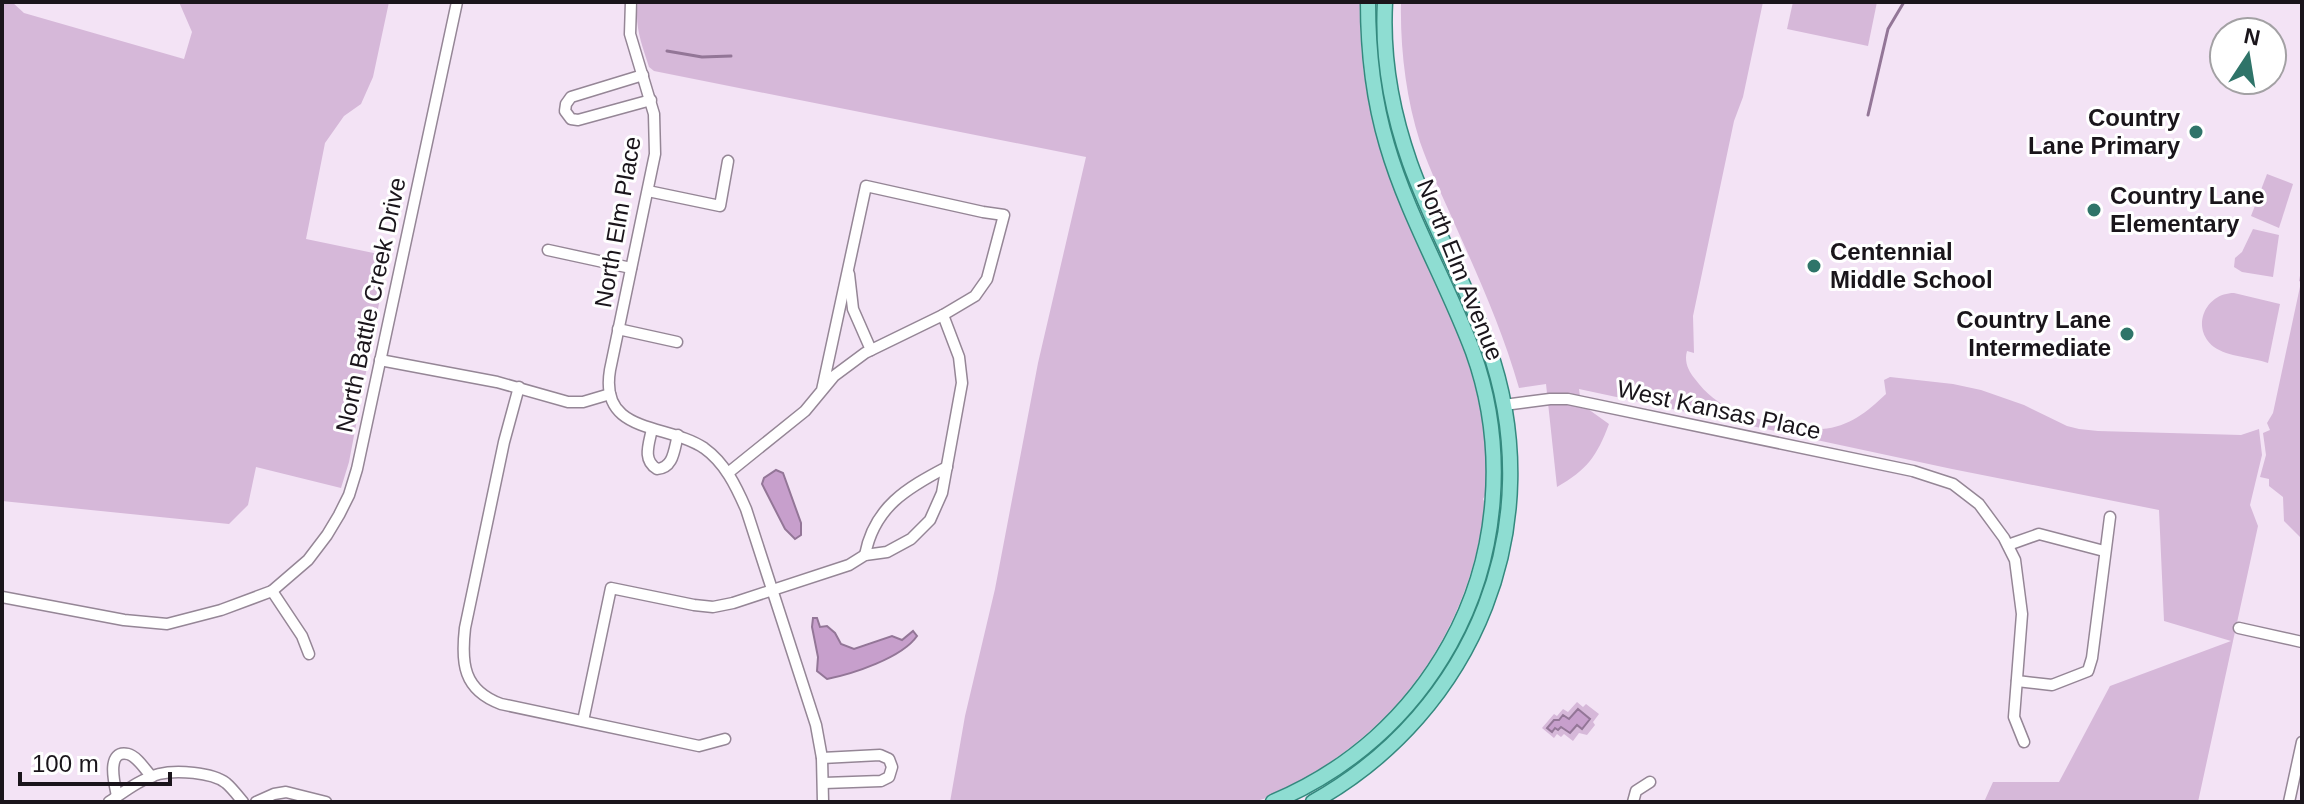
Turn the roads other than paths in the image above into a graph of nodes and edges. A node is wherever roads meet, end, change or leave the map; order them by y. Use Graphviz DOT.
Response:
graph roads {
  1 [pos="457,2"];
  2 [pos="631,2"];
  3 [pos="1368,2"];
  4 [pos="1385,2"];
  5 [pos="643,75"];
  6 [pos="651,100"];
  7 [pos="728,161"];
  8 [pos="648,191"];
  9 [pos="548,250"];
  10 [pos="849,265"];
  11 [pos="631,268"];
  12 [pos="943,315"];
  13 [pos="618,329"];
  14 [pos="677,342"];
  15 [pos="871,350"];
  16 [pos="380,360"];
  17 [pos="519,387"];
  18 [pos="822,390"];
  19 [pos="610,394"];
  20 [pos="1504,405"];
  21 [pos="1488,408"];
  22 [pos="652,429"];
  23 [pos="678,435"];
  24 [pos="947,467"];
  25 [pos="728,473"];
  26 [pos="2110,517"];
  27 [pos="2008,545"];
  28 [pos="2104,551"];
  29 [pos="865,555"];
  30 [pos="772,590"];
  31 [pos="272,591"];
  32 [pos="2,597"];
  33 [pos="1464,618"];
  34 [pos="1479,624"];
  35 [pos="2239,628"];
  36 [pos="2302,642"];
  37 [pos="309,654"];
  38 [pos="2017,681"];
  39 [pos="583,721"];
  40 [pos="725,739"];
  41 [pos="2024,742"];
  42 [pos="2302,742"];
  43 [pos="1355,755"];
  44 [pos="822,758"];
  45 [pos="1365,769"];
  46 [pos="152,777"];
  47 [pos="1650,782"];
  48 [pos="824,783"];
  49 [pos="113,799"];
  50 [pos="243,802"];
  51 [pos="256,802"];
  52 [pos="326,802"];
  53 [pos="823,802"];
  54 [pos="1273,802"];
  55 [pos="1313,802"];
  56 [pos="1633,802"];
  57 [pos="2289,802"];
  1 -- 16 [label="street, North Battle Creek Drive"];
  2 -- 5 [label="street, North Elm Place"];
  3 -- 21 [label="main road, North Elm Avenue"];
  4 -- 20 [label="main road, North Elm Avenue"];
  5 -- 6 [label="street, North Elm Place"];
  5 -- 6 [label="street"];
  6 -- 8 [label="street, North Elm Place"];
  7 -- 8 [label="street"];
  8 -- 11 [label="street, North Elm Place"];
  9 -- 11 [label="street"];
  10 -- 12 [label="street"];
  10 -- 15 [label="street"];
  10 -- 18 [label="street"];
  11 -- 13 [label="street, North Elm Place"];
  12 -- 15 [label="street"];
  12 -- 24 [label="street"];
  13 -- 14 [label="street"];
  13 -- 19 [label="street, North Elm Place"];
  15 -- 18 [label="street"];
  16 -- 17 [label="street"];
  16 -- 31 [label="street, North Battle Creek Drive"];
  17 -- 19 [label="street"];
  17 -- 39 [label="street"];
  18 -- 25 [label="street"];
  19 -- 22 [label="street"];
  20 -- 21 [label="main road"];
  20 -- 27 [label="street, West Kansas Place"];
  20 -- 34 [label="main road, North Elm Avenue"];
  21 -- 33 [label="main road, North Elm Avenue"];
  22 -- 23 [label="street"];
  22 -- 23 [label="street"];
  23 -- 25 [label="street"];
  24 -- 29 [label="street"];
  24 -- 29 [label="street"];
  25 -- 30 [label="street"];
  26 -- 28 [label="street"];
  27 -- 28 [label="street"];
  27 -- 38 [label="street, West Kansas Place"];
  28 -- 38 [label="street"];
  29 -- 30 [label="street"];
  30 -- 39 [label="street"];
  30 -- 44 [label="street"];
  31 -- 32 [label="street"];
  31 -- 37 [label="street"];
  33 -- 34 [label="main road"];
  33 -- 43 [label="main road, North Elm Avenue"];
  34 -- 45 [label="main road, North Elm Avenue"];
  35 -- 36 [label="street"];
  38 -- 41 [label="street, West Kansas Place"];
  39 -- 40 [label="street"];
  42 -- 57 [label="street"];
  43 -- 45 [label="main road"];
  43 -- 54 [label="main road, North Elm Avenue"];
  44 -- 48 [label="street"];
  44 -- 48 [label="street"];
  45 -- 55 [label="main road, North Elm Avenue"];
  46 -- 49 [label="street"];
  46 -- 49 [label="street"];
  46 -- 50 [label="street"];
  47 -- 56 [label="street"];
  48 -- 53 [label="street"];
  51 -- 52 [label="street"];
}
